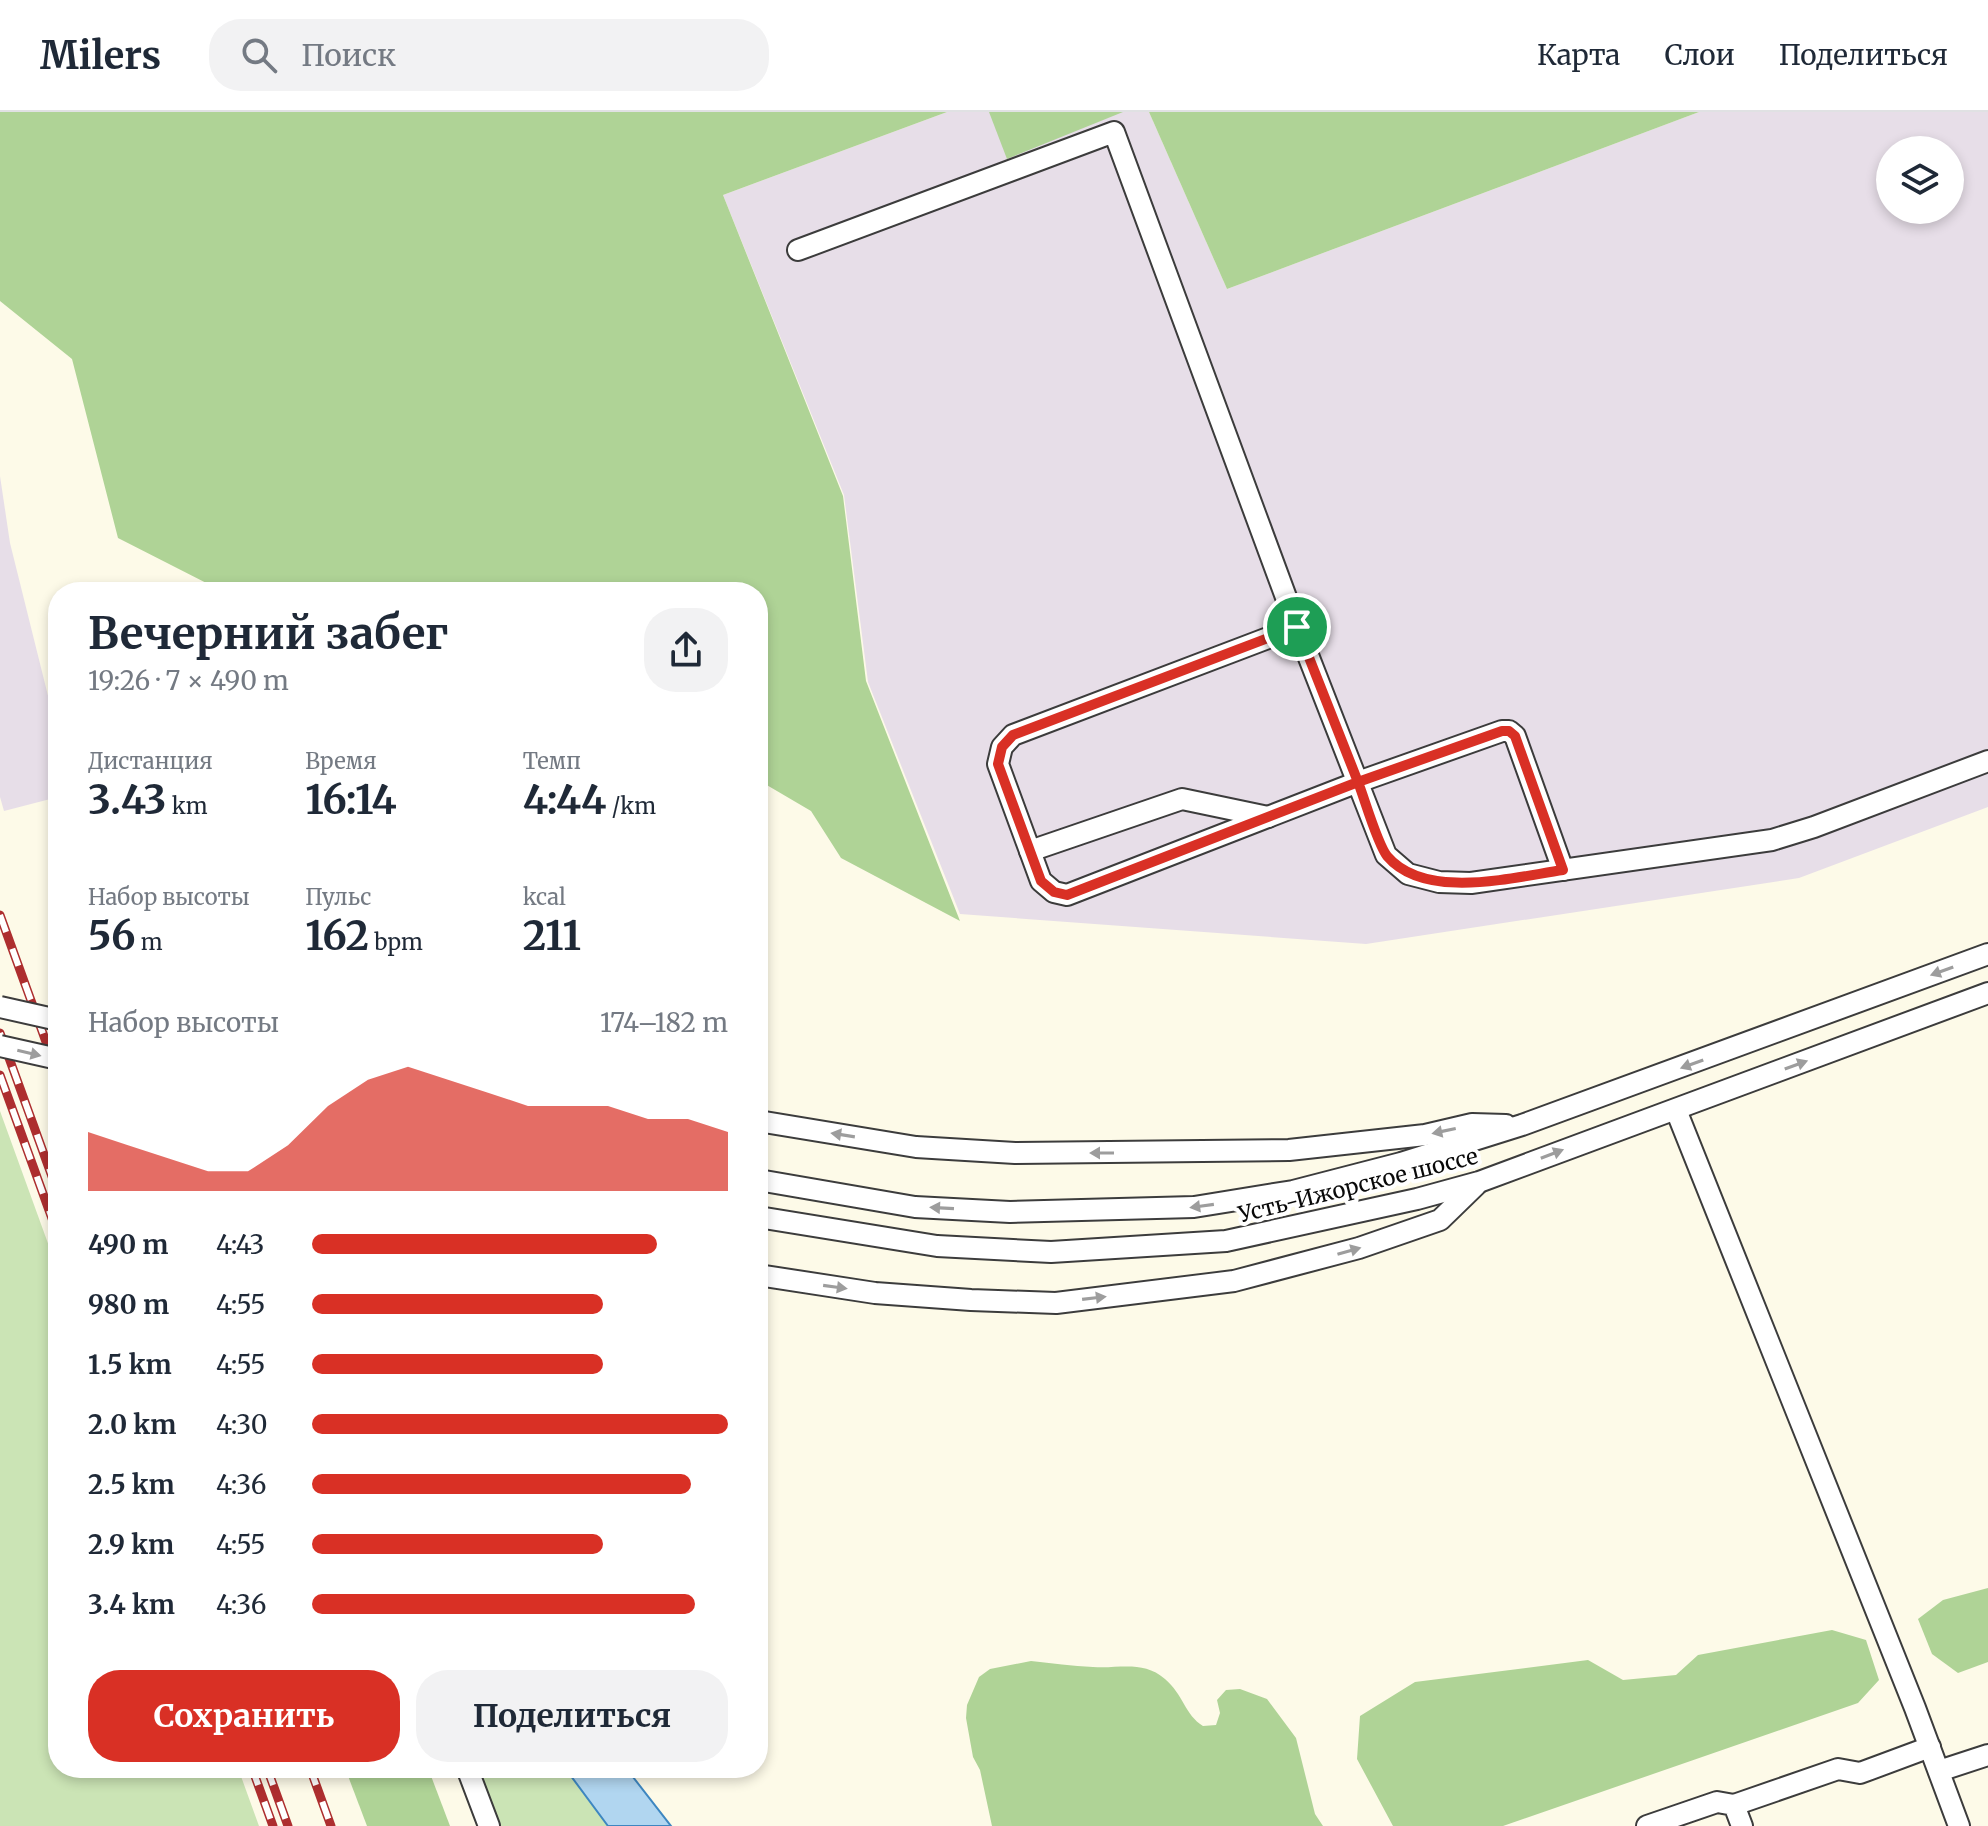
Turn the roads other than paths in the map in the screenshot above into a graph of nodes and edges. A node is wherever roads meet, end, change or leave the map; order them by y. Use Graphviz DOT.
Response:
graph roads {
  1 [pos="798,250"];
  2 [pos="1297,627"];
  3 [pos="1988,761"];
  4 [pos="1358,782"];
  5 [pos="1268,817"];
  6 [pos="1030,851"];
  7 [pos="1563,870"];
  8 [pos="1988,954"];
  9 [pos="1988,993"];
  10 [pos="0,1007"];
  11 [pos="48,1018"];
  12 [pos="0,1046"];
  13 [pos="48,1057"];
  14 [pos="1676,1110"];
  15 [pos="768,1123"];
  16 [pos="1522,1125"];
  17 [pos="768,1182"];
  18 [pos="1479,1182"];
  19 [pos="768,1219"];
  20 [pos="768,1277"];
  21 [pos="1930,1747"];
  22 [pos="1988,1755"];
  23 [pos="1939,1771"];
  24 [pos="471,1778"];
  25 [pos="1734,1805"];
  26 [pos="489,1826"];
  27 [pos="1647,1826"];
  28 [pos="1742,1826"];
  29 [pos="1959,1826"];
  1 -- 2 [label="street"];
  2 -- 4 [label="street"];
  2 -- 6 [label="street"];
  3 -- 7 [label="street"];
  4 -- 5 [label="street"];
  4 -- 7 [label="street"];
  4 -- 7 [label="street"];
  5 -- 6 [label="street"];
  5 -- 6 [label="street"];
  8 -- 16 [label="street, Усть-Ижорское шоссе, one-way"];
  14 -- 9 [label="street, Усть-Ижорское шоссе, one-way"];
  10 -- 11 [label="street, bridge"];
  12 -- 13 [label="street, one-way, bridge"];
  18 -- 14 [label="street, Усть-Ижорское шоссе, one-way"];
  14 -- 21 [label="street"];
  16 -- 15 [label="street, one-way"];
  16 -- 17 [label="street, Усть-Ижорское шоссе, one-way"];
  18 -- 19 [label="street, Усть-Ижорское шоссе"];
  20 -- 18 [label="street, one-way"];
  21 -- 23 [label="street"];
  21 -- 25 [label="street"];
  22 -- 23 [label="street"];
  23 -- 29 [label="street"];
  24 -- 26 [label="street"];
  25 -- 27 [label="street"];
  25 -- 28 [label="street"];
}
